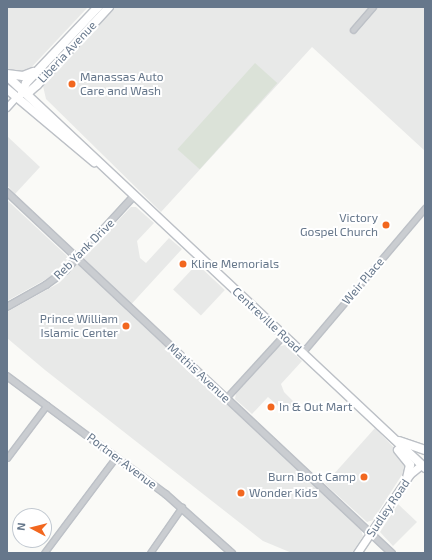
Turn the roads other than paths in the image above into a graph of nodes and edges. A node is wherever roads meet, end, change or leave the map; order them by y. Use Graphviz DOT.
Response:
graph roads {
  1 [pos="98,7"];
  2 [pos="109,7"];
  3 [pos="373,7"];
  4 [pos="353,30"];
  5 [pos="41,67"];
  6 [pos="7,75"];
  7 [pos="37,85"];
  8 [pos="7,89"];
  9 [pos="23,92"];
  10 [pos="16,98"];
  11 [pos="7,108"];
  12 [pos="41,108"];
  13 [pos="108,172"];
  14 [pos="7,192"];
  15 [pos="134,196"];
  16 [pos="425,208"];
  17 [pos="78,258"];
  18 [pos="7,307"];
  19 [pos="283,336"];
  20 [pos="302,353"];
  21 [pos="7,376"];
  22 [pos="226,398"];
  23 [pos="47,405"];
  24 [pos="379,426"];
  25 [pos="392,438"];
  26 [pos="425,450"];
  27 [pos="116,457"];
  28 [pos="7,458"];
  29 [pos="424,465"];
  30 [pos="407,478"];
  31 [pos="182,507"];
  32 [pos="371,533"];
  33 [pos="44,553"];
  34 [pos="150,553"];
  35 [pos="232,553"];
  36 [pos="357,553"];
  37 [pos="392,553"];
  1 -- 5 [label="highway, Liberia Avenue"];
  2 -- 7 [label="highway, Liberia Avenue"];
  3 -- 4 [label="street"];
  5 -- 6 [label="highway"];
  5 -- 9 [label="highway, Liberia Avenue"];
  6 -- 9 [label="highway, Centreville Road"];
  7 -- 9 [label="highway, Liberia Avenue"];
  7 -- 12 [label="highway"];
  8 -- 10 [label="highway, Centreville Road"];
  9 -- 10 [label="highway, Liberia Avenue"];
  9 -- 12 [label="highway, Centreville Road"];
  10 -- 11 [label="main road, Liberia Avenue"];
  10 -- 13 [label="highway, Centreville Road"];
  12 -- 13 [label="highway, Centreville Road"];
  13 -- 15 [label="highway, Centreville Road"];
  14 -- 17 [label="street, Mathis Avenue"];
  15 -- 17 [label="street, Reb Yank Drive"];
  15 -- 19 [label="highway, Centreville Road"];
  16 -- 20 [label="street, Weir Place"];
  17 -- 18 [label="street, Reb Yank Drive"];
  17 -- 22 [label="street, Mathis Avenue"];
  19 -- 20 [label="highway, Centreville Road"];
  19 -- 22 [label="street"];
  20 -- 24 [label="highway, Centreville Road"];
  21 -- 23 [label="street, Portner Avenue"];
  22 -- 32 [label="street, Mathis Avenue"];
  23 -- 27 [label="street, Portner Avenue"];
  23 -- 28 [label="street"];
  24 -- 25 [label="highway, Centreville Road"];
  24 -- 30 [label="highway"];
  25 -- 26 [label="highway"];
  25 -- 29 [label="highway, Centreville Road"];
  27 -- 31 [label="street, Portner Avenue"];
  27 -- 33 [label="street"];
  29 -- 30 [label="main road, Sudley Road"];
  30 -- 32 [label="main road, Sudley Road"];
  31 -- 34 [label="street"];
  31 -- 35 [label="street, Portner Avenue"];
  32 -- 36 [label="main road, Sudley Road"];
  32 -- 37 [label="street, Mathis Avenue"];
}
